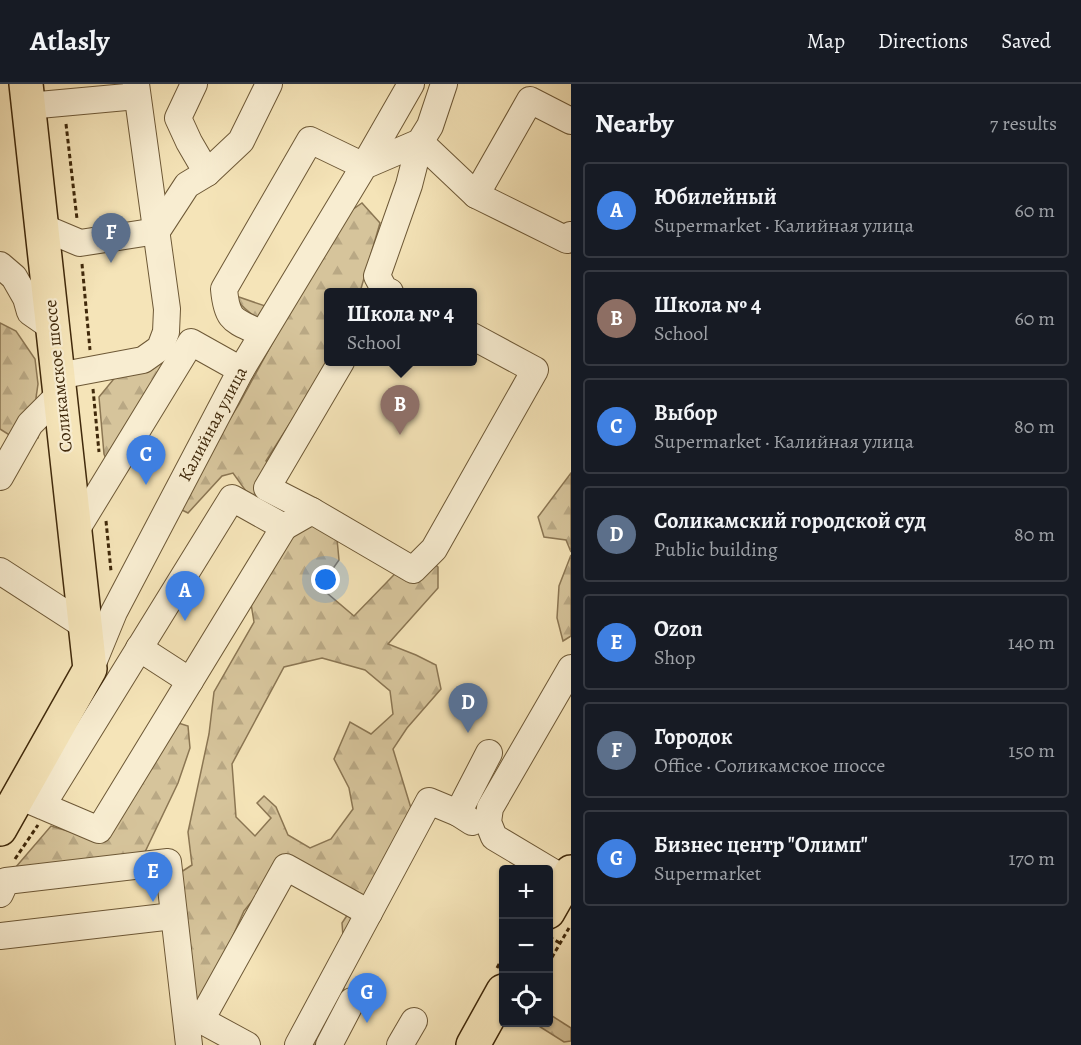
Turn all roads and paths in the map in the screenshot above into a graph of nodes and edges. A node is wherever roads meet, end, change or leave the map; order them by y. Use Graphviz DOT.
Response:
graph roads {
  1 [pos="194,84"];
  2 [pos="269,84"];
  3 [pos="411,84"];
  4 [pos="444,84"];
  5 [pos="137,90"];
  6 [pos="27,95"];
  7 [pos="571,121"];
  8 [pos="420,142"];
  9 [pos="364,166"];
  10 [pos="207,174"];
  11 [pos="477,195"];
  12 [pos="42,227"];
  13 [pos="157,231"];
  14 [pos="571,234"];
  15 [pos="0,265"];
  16 [pos="384,288"];
  17 [pos="53,328"];
  18 [pos="262,334"];
  19 [pos="477,339"];
  20 [pos="339,366"];
  21 [pos="241,370"];
  22 [pos="59,385"];
  23 [pos="0,477"];
  24 [pos="312,511"];
  25 [pos="284,527"];
  26 [pos="75,532"];
  27 [pos="0,571"];
  28 [pos="85,626"];
  29 [pos="139,648"];
  30 [pos="90,669"];
  31 [pos="571,669"];
  32 [pos="190,681"];
  33 [pos="489,753"];
  34 [pos="37,803"];
  35 [pos="458,813"];
  36 [pos="0,830"];
  37 [pos="494,837"];
  38 [pos="14,862"];
  39 [pos="570,878"];
  40 [pos="0,894"];
  41 [pos="369,913"];
  42 [pos="173,916"];
  43 [pos="551,919"];
  44 [pos="571,924"];
  45 [pos="0,930"];
  46 [pos="553,931"];
  47 [pos="0,936"];
  48 [pos="560,943"];
  49 [pos="553,956"];
  50 [pos="499,1000"];
  51 [pos="352,1001"];
  52 [pos="414,1021"];
  53 [pos="219,1030"];
  54 [pos="189,1045"];
  55 [pos="198,1045"];
  56 [pos="248,1045"];
  57 [pos="298,1045"];
  58 [pos="329,1045"];
  59 [pos="400,1045"];
  60 [pos="473,1045"];
  1 -- 10 [label="street"];
  2 -- 10 [label="street"];
  3 -- 9 [label="street, Калийная улица"];
  4 -- 8 [label="street"];
  5 -- 6 [label="street"];
  5 -- 13 [label="street"];
  6 -- 12 [label="main road, Соликамское шоссе"];
  7 -- 11 [label="street"];
  8 -- 9 [label="street"];
  8 -- 11 [label="street"];
  8 -- 16 [label="street"];
  9 -- 18 [label="street, Калийная улица"];
  9 -- 18 [label="street"];
  10 -- 13 [label="street"];
  11 -- 14 [label="street"];
  12 -- 13 [label="street"];
  12 -- 17 [label="main road, Соликамское шоссе"];
  13 -- 22 [label="street"];
  15 -- 17 [label="street"];
  17 -- 22 [label="main road, Соликамское шоссе"];
  18 -- 21 [label="street, Калийная улица"];
  19 -- 24 [label="street"];
  20 -- 24 [label="street"];
  21 -- 26 [label="street"];
  21 -- 30 [label="street, Калийная улица"];
  22 -- 23 [label="street"];
  22 -- 26 [label="main road, Соликамское шоссе"];
  24 -- 25 [label="street"];
  25 -- 29 [label="street"];
  25 -- 32 [label="street"];
  26 -- 28 [label="main road, Соликамское шоссе"];
  27 -- 28 [label="street"];
  28 -- 30 [label="main road, Соликамское шоссе"];
  29 -- 32 [label="street"];
  29 -- 34 [label="street"];
  30 -- 34 [label="main road, Калийная улица"];
  31 -- 37 [label="street"];
  32 -- 34 [label="street"];
  33 -- 35 [label="street"];
  34 -- 36 [label="main road, Калийная улица"];
  34 -- 38 [label="path"];
  35 -- 37 [label="street"];
  35 -- 41 [label="street"];
  37 -- 39 [label="street"];
  39 -- 43 [label="main road"];
  40 -- 42 [label="street"];
  41 -- 53 [label="street"];
  41 -- 57 [label="street"];
  42 -- 47 [label="street"];
  42 -- 54 [label="street"];
  44 -- 48 [label="path"];
  45 -- 47 [label="street"];
  46 -- 48 [label="path"];
  48 -- 49 [label="path"];
  50 -- 60 [label="main road"];
  51 -- 58 [label="street"];
  52 -- 59 [label="street"];
  53 -- 55 [label="street"];
  53 -- 56 [label="street"];
}
